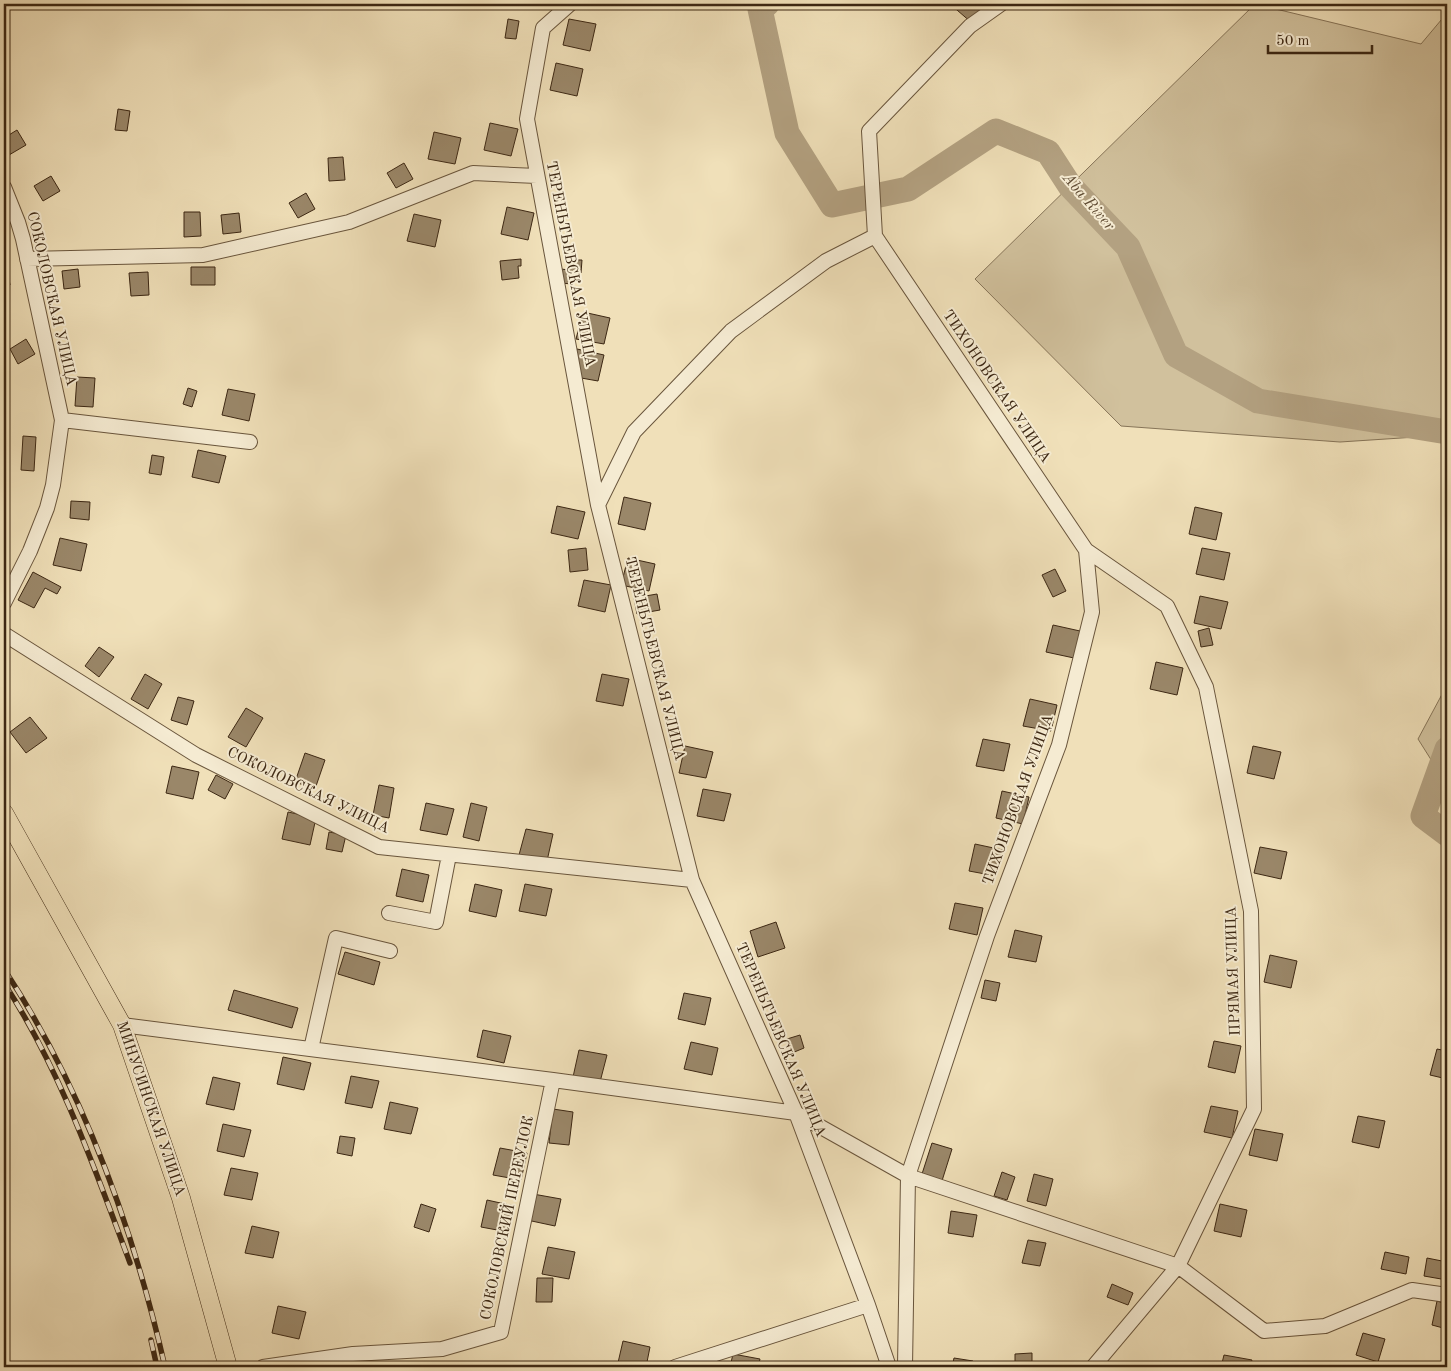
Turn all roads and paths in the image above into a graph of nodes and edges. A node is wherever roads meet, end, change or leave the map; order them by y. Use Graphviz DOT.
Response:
graph roads {
  1 [pos="570,4"];
  2 [pos="1001,4"];
  3 [pos="537,176"];
  4 [pos="4,187"];
  5 [pos="875,236"];
  6 [pos="28,259"];
  7 [pos="62,420"];
  8 [pos="250,442"];
  9 [pos="598,505"];
  10 [pos="1086,550"];
  11 [pos="4,603"];
  12 [pos="4,634"];
  13 [pos="4,814"];
  14 [pos="449,855"];
  15 [pos="692,880"];
  16 [pos="389,913"];
  17 [pos="390,951"];
  18 [pos="122,1025"];
  19 [pos="311,1049"];
  20 [pos="553,1080"];
  21 [pos="796,1113"];
  22 [pos="908,1176"];
  23 [pos="1178,1266"];
  24 [pos="1447,1295"];
  25 [pos="868,1305"];
  26 [pos="228,1367"];
  27 [pos="263,1367"];
  28 [pos="674,1367"];
  29 [pos="889,1367"];
  30 [pos="905,1367"];
  31 [pos="1093,1367"];
  1 -- 3 [label="street, ТЕРЕНЬТЬЕВСКАЯ УЛИЦА"];
  2 -- 5 [label="street"];
  3 -- 6 [label="street"];
  3 -- 9 [label="street, ТЕРЕНЬТЬЕВСКАЯ УЛИЦА"];
  4 -- 6 [label="street, СОКОЛОВСКАЯ УЛИЦА"];
  5 -- 9 [label="street"];
  5 -- 10 [label="street, ТИХОНОВСКАЯ УЛИЦА"];
  6 -- 7 [label="street, СОКОЛОВСКАЯ УЛИЦА"];
  7 -- 8 [label="street"];
  7 -- 11 [label="street, СОКОЛОВСКАЯ УЛИЦА"];
  9 -- 15 [label="street, ТЕРЕНЬТЬЕВСКАЯ УЛИЦА"];
  10 -- 22 [label="street, ТИХОНОВСКАЯ УЛИЦА"];
  10 -- 23 [label="street, ПРЯМАЯ УЛИЦА"];
  12 -- 14 [label="street, СОКОЛОВСКАЯ УЛИЦА"];
  13 -- 18 [label="main road, МИНУСИНСКАЯ УЛИЦА"];
  14 -- 15 [label="street, СОКОЛОВСКАЯ УЛИЦА"];
  14 -- 16 [label="street"];
  15 -- 21 [label="street, ТЕРЕНЬТЬЕВСКАЯ УЛИЦА"];
  17 -- 19 [label="street"];
  18 -- 19 [label="street"];
  18 -- 26 [label="main road, МИНУСИНСКАЯ УЛИЦА"];
  19 -- 20 [label="street"];
  20 -- 21 [label="street"];
  20 -- 27 [label="street, СОКОЛОВСКИЙ ПЕРЕУЛОК"];
  21 -- 22 [label="street"];
  21 -- 25 [label="street, ТЕРЕНЬТЬЕВСКАЯ УЛИЦА"];
  22 -- 23 [label="street"];
  22 -- 30 [label="street, ТИХОНОВСКАЯ УЛИЦА"];
  23 -- 24 [label="street"];
  23 -- 31 [label="street, ПРЯМАЯ УЛИЦА"];
  25 -- 28 [label="street"];
  25 -- 29 [label="street, ТЕРЕНЬТЬЕВСКАЯ УЛИЦА"];
}
